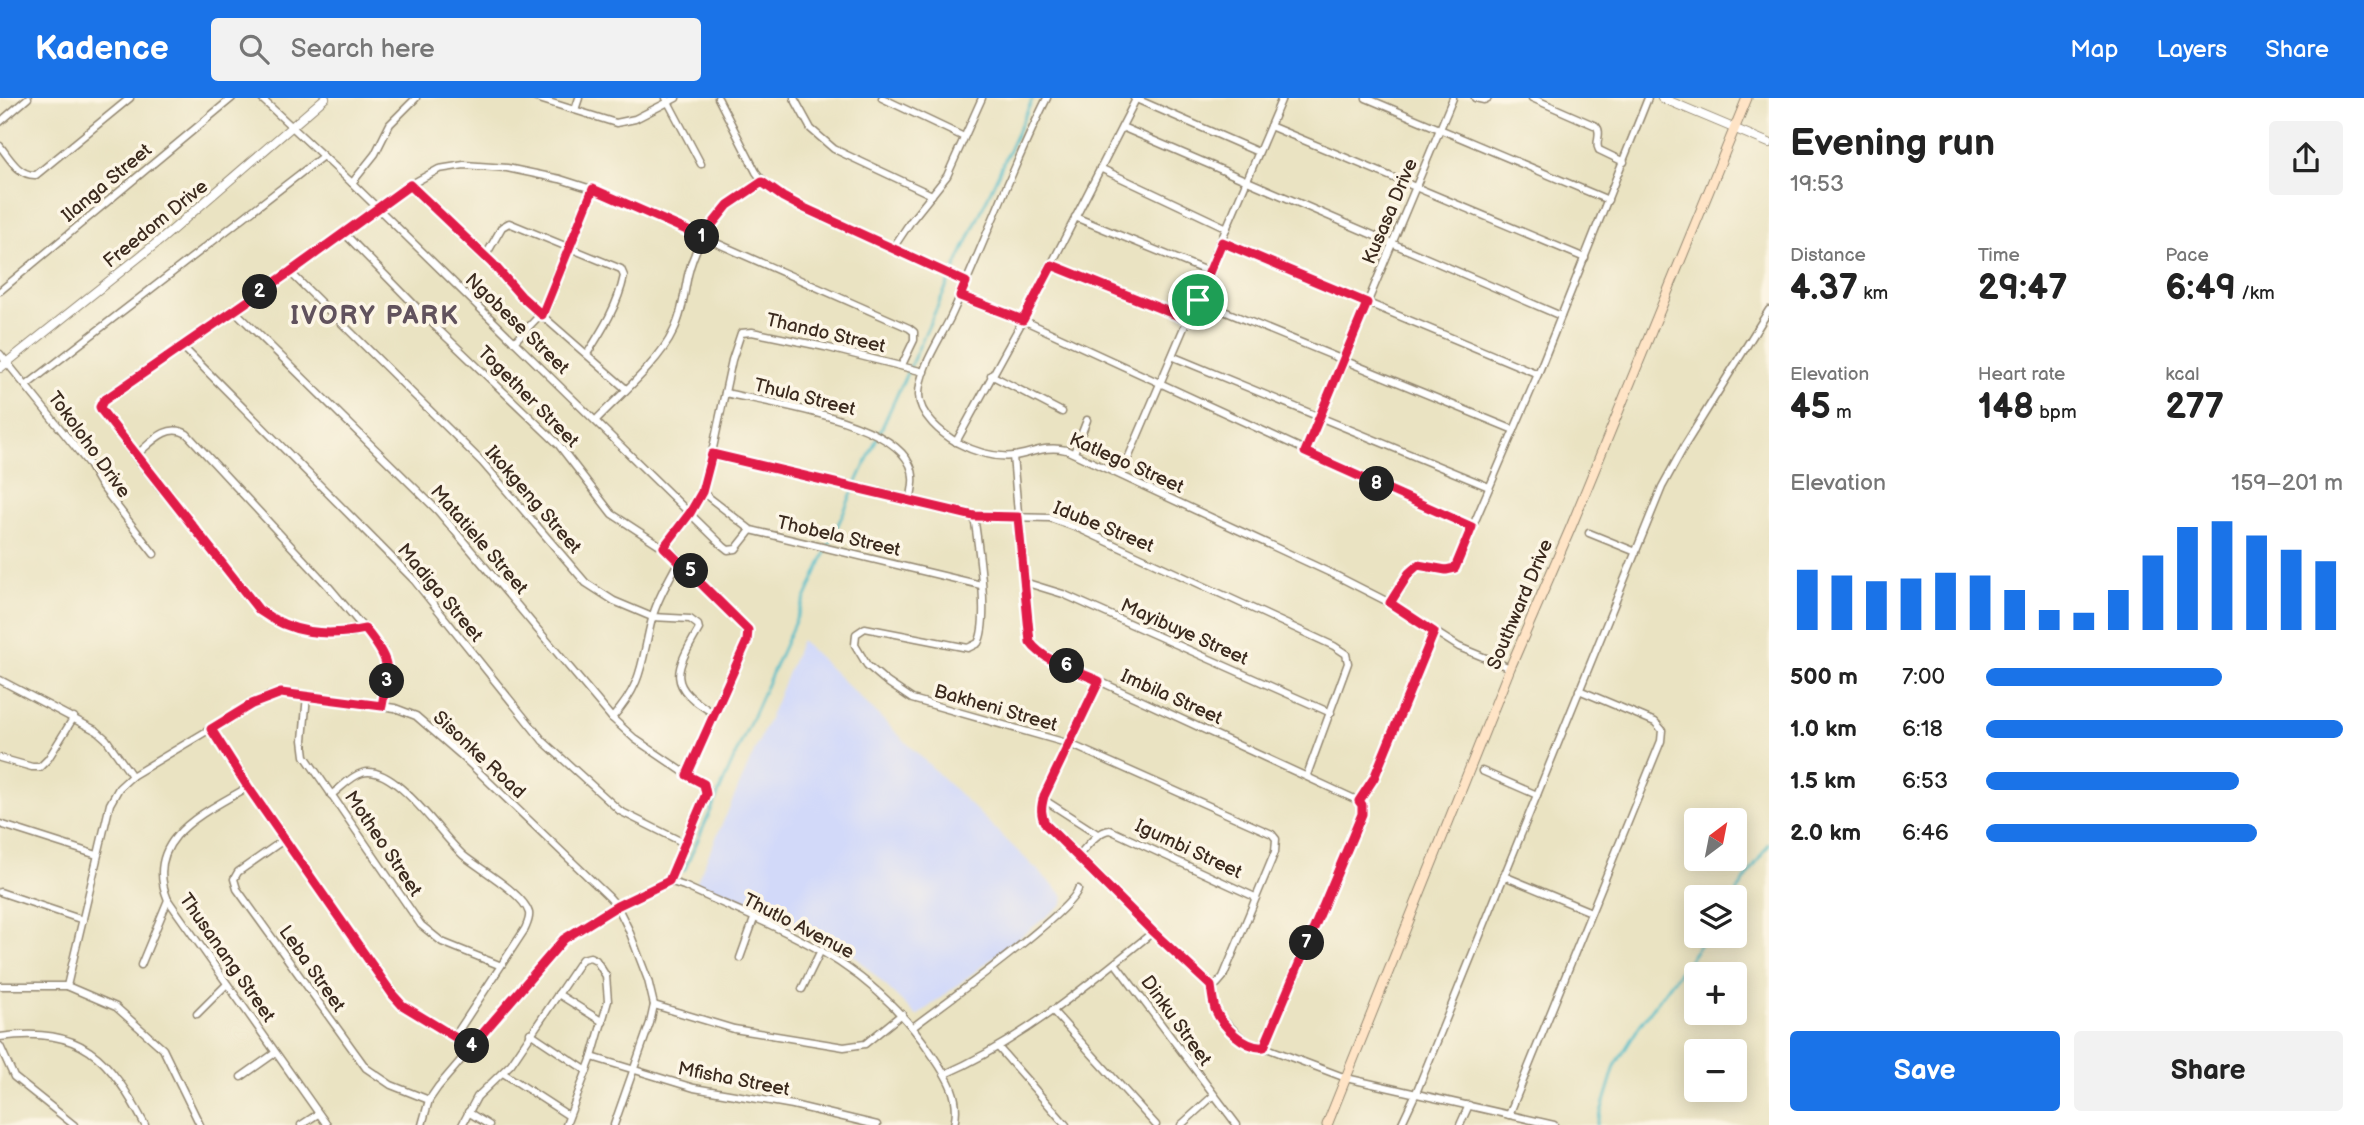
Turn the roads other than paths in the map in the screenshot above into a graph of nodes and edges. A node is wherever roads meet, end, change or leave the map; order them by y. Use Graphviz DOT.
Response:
graph roads {
  1 [pos="29,98"];
  2 [pos="130,98"];
  3 [pos="232,98"];
  4 [pos="261,98"];
  5 [pos="326,98"];
  6 [pos="416,98"];
  7 [pos="536,98"];
  8 [pos="579,98"];
  9 [pos="676,98"];
  10 [pos="718,98"];
  11 [pos="794,98"];
  12 [pos="882,98"];
  13 [pos="982,98"];
  14 [pos="1047,98"];
  15 [pos="1282,98"];
  16 [pos="1366,98"];
  17 [pos="1453,98"];
  18 [pos="1475,98"];
  19 [pos="1488,98"];
  20 [pos="1532,98"];
  21 [pos="1648,98"];
  22 [pos="1662,98"];
  23 [pos="1746,98"];
  24 [pos="1135,99"];
  25 [pos="667,100"];
  26 [pos="575,110"];
  27 [pos="0,122"];
  28 [pos="1270,126"];
  29 [pos="293,127"];
  30 [pos="1122,127"];
  31 [pos="1440,129"];
  32 [pos="1734,129"];
  33 [pos="964,137"];
  34 [pos="1769,143"];
  35 [pos="0,146"];
  36 [pos="1258,152"];
  37 [pos="323,156"];
  38 [pos="1624,162"];
  39 [pos="701,164"];
  40 [pos="1100,169"];
  41 [pos="1245,181"];
  42 [pos="762,182"];
  43 [pos="352,183"];
  44 [pos="410,185"];
  45 [pos="1416,187"];
  46 [pos="593,189"];
  47 [pos="932,195"];
  48 [pos="1608,200"];
  49 [pos="377,207"];
  50 [pos="1075,217"];
  51 [pos="1227,228"];
  52 [pos="344,233"];
  53 [pos="702,237"];
  54 [pos="1222,242"];
  55 [pos="1392,244"];
  56 [pos="570,247"];
  57 [pos="893,248"];
  58 [pos="485,257"];
  59 [pos="1585,258"];
  60 [pos="1052,265"];
  61 [pos="290,272"];
  62 [pos="1209,272"];
  63 [pos="966,282"];
  64 [pos="0,291"];
  65 [pos="960,296"];
  66 [pos="1198,300"];
  67 [pos="1367,303"];
  68 [pos="234,310"];
  69 [pos="1769,310"];
  70 [pos="542,315"];
  71 [pos="1561,316"];
  72 [pos="1023,320"];
  73 [pos="1189,320"];
  74 [pos="514,342"];
  75 [pos="181,345"];
  76 [pos="0,354"];
  77 [pos="587,354"];
  78 [pos="1174,357"];
  79 [pos="1344,360"];
  80 [pos="3,365"];
  81 [pos="902,365"];
  82 [pos="924,372"];
  83 [pos="1538,374"];
  84 [pos="991,375"];
  85 [pos="1162,384"];
  86 [pos="27,385"];
  87 [pos="626,389"];
  88 [pos="725,393"];
  89 [pos="1062,412"];
  90 [pos="1320,417"];
  91 [pos="1087,419"];
  92 [pos="596,420"];
  93 [pos="1514,430"];
  94 [pos="956,442"];
  95 [pos="1305,452"];
  96 [pos="1074,453"];
  97 [pos="712,454"];
  98 [pos="135,456"];
  99 [pos="1013,456"];
  100 [pos="1121,475"];
  101 [pos="1489,487"];
  102 [pos="702,492"];
  103 [pos="910,502"];
  104 [pos="690,513"];
  105 [pos="974,516"];
  106 [pos="1018,517"];
  107 [pos="1472,527"];
  108 [pos="751,530"];
  109 [pos="1589,533"];
  110 [pos="664,547"];
  111 [pos="1636,552"];
  112 [pos="154,554"];
  113 [pos="679,559"];
  114 [pos="1024,582"];
  115 [pos="981,584"];
  116 [pos="1390,603"];
  117 [pos="652,617"];
  118 [pos="365,629"];
  119 [pos="1434,632"];
  120 [pos="1510,668"];
  121 [pos="0,680"];
  122 [pos="1099,681"];
  123 [pos="1579,690"];
  124 [pos="307,695"];
  125 [pos="382,706"];
  126 [pos="1331,713"];
  127 [pos="715,714"];
  128 [pos="74,717"];
  129 [pos="611,718"];
  130 [pos="211,729"];
  131 [pos="1070,744"];
  132 [pos="0,758"];
  133 [pos="1482,771"];
  134 [pos="687,775"];
  135 [pos="1307,775"];
  136 [pos="132,776"];
  137 [pos="248,787"];
  138 [pos="331,795"];
  139 [pos="1537,795"];
  140 [pos="1043,799"];
  141 [pos="1359,801"];
  142 [pos="0,824"];
  143 [pos="1100,835"];
  144 [pos="285,839"];
  145 [pos="684,843"];
  146 [pos="97,855"];
  147 [pos="1077,857"];
  148 [pos="1504,876"];
  149 [pos="669,881"];
  150 [pos="1078,889"];
  151 [pos="0,892"];
  152 [pos="1255,897"];
  153 [pos="168,900"];
  154 [pos="617,906"];
  155 [pos="1591,912"];
  156 [pos="754,919"];
  157 [pos="83,920"];
  158 [pos="1153,932"];
  159 [pos="821,950"];
  160 [pos="740,958"];
  161 [pos="1115,963"];
  162 [pos="141,965"];
  163 [pos="499,965"];
  164 [pos="228,984"];
  165 [pos="0,986"];
  166 [pos="68,986"];
  167 [pos="1211,986"];
  168 [pos="802,989"];
  169 [pos="558,994"];
  170 [pos="654,1005"];
  171 [pos="1052,1010"];
  172 [pos="197,1014"];
  173 [pos="902,1014"];
  174 [pos="603,1023"];
  175 [pos="913,1027"];
  176 [pos="530,1033"];
  177 [pos="454,1036"];
  178 [pos="0,1037"];
  179 [pos="0,1046"];
  180 [pos="471,1047"];
  181 [pos="998,1047"];
  182 [pos="1264,1047"];
  183 [pos="275,1053"];
  184 [pos="592,1057"];
  185 [pos="635,1069"];
  186 [pos="587,1070"];
  187 [pos="503,1073"];
  188 [pos="945,1074"];
  189 [pos="241,1077"];
  190 [pos="1346,1078"];
  191 [pos="1416,1093"];
  192 [pos="1213,1096"];
  193 [pos="429,1100"];
  194 [pos="1469,1105"];
  195 [pos="468,1112"];
  196 [pos="318,1114"];
  197 [pos="1509,1115"];
  198 [pos="569,1116"];
  199 [pos="1545,1124"];
  200 [pos="74,1125"];
  201 [pos="145,1125"];
  202 [pos="200,1125"];
  203 [pos="301,1125"];
  204 [pos="327,1125"];
  205 [pos="422,1125"];
  206 [pos="462,1125"];
  207 [pos="489,1125"];
  208 [pos="566,1125"];
  209 [pos="614,1125"];
  210 [pos="877,1125"];
  211 [pos="954,1125"];
  212 [pos="1066,1125"];
  213 [pos="1156,1125"];
  214 [pos="1181,1125"];
  215 [pos="1237,1125"];
  216 [pos="1327,1125"];
  217 [pos="1401,1125"];
  218 [pos="1460,1125"];
  219 [pos="1554,1125"];
  1 -- 27 [label="street"];
  2 -- 35 [label="street"];
  3 -- 64 [label="street, Ilanga Street"];
  4 -- 29 [label="street, Ngobese Street"];
  5 -- 29 [label="street, Freedom Drive"];
  6 -- 43 [label="street"];
  7 -- 26 [label="street"];
  8 -- 26 [label="street"];
  9 -- 25 [label="street"];
  10 -- 42 [label="street"];
  11 -- 47 [label="street"];
  12 -- 33 [label="street"];
  13 -- 33 [label="street"];
  14 -- 63 [label="street, Katlego Street"];
  15 -- 28 [label="street"];
  16 -- 31 [label="street"];
  17 -- 31 [label="street, Kusasa Drive"];
  18 -- 19 [label="street"];
  20 -- 38 [label="street"];
  21 -- 38 [label="street"];
  22 -- 32 [label="street"];
  23 -- 32 [label="main road, Southward Drive"];
  24 -- 30 [label="street"];
  24 -- 36 [label="street"];
  25 -- 26 [label="street"];
  25 -- 39 [label="street"];
  28 -- 36 [label="street"];
  28 -- 45 [label="street"];
  29 -- 37 [label="street, Ngobese Street"];
  29 -- 80 [label="street, Freedom Drive"];
  30 -- 40 [label="street"];
  30 -- 41 [label="street"];
  31 -- 45 [label="street, Kusasa Drive"];
  31 -- 48 [label="street"];
  32 -- 34 [label="street"];
  32 -- 120 [label="main road, Southward Drive"];
  33 -- 47 [label="street"];
  36 -- 41 [label="street"];
  37 -- 43 [label="street, Ngobese Street"];
  37 -- 86 [label="street"];
  38 -- 48 [label="street"];
  40 -- 50 [label="street"];
  40 -- 51 [label="street"];
  41 -- 51 [label="street"];
  41 -- 55 [label="street"];
  42 -- 53 [label="street"];
  42 -- 57 [label="street"];
  43 -- 49 [label="street, Ngobese Street"];
  44 -- 46 [label="street"];
  44 -- 49 [label="street"];
  44 -- 58 [label="street"];
  45 -- 55 [label="street, Kusasa Drive"];
  45 -- 59 [label="street"];
  46 -- 53 [label="street"];
  46 -- 56 [label="street"];
  47 -- 57 [label="street"];
  48 -- 59 [label="street"];
  49 -- 52 [label="street"];
  49 -- 74 [label="street, Ngobese Street"];
  50 -- 60 [label="street"];
  50 -- 62 [label="street"];
  51 -- 54 [label="street"];
  52 -- 61 [label="street"];
  52 -- 110 [label="street, Together Street"];
  53 -- 81 [label="street"];
  53 -- 87 [label="street"];
  54 -- 62 [label="street"];
  54 -- 67 [label="street"];
  55 -- 67 [label="street, Kusasa Drive"];
  55 -- 71 [label="street"];
  56 -- 58 [label="street"];
  56 -- 70 [label="street"];
  56 -- 77 [label="street"];
  57 -- 63 [label="street"];
  58 -- 70 [label="street"];
  59 -- 71 [label="street"];
  60 -- 72 [label="street"];
  60 -- 73 [label="street"];
  61 -- 68 [label="street"];
  61 -- 117 [label="street, Ikokgeng Street"];
  62 -- 66 [label="street"];
  63 -- 65 [label="street, Katlego Street"];
  65 -- 72 [label="street"];
  65 -- 82 [label="street, Katlego Street"];
  66 -- 73 [label="street"];
  66 -- 79 [label="street"];
  67 -- 79 [label="street, Kusasa Drive"];
  67 -- 83 [label="street"];
  68 -- 75 [label="street"];
  68 -- 129 [label="street, Matatiele Street"];
  69 -- 111 [label="street"];
  70 -- 74 [label="street"];
  70 -- 77 [label="street"];
  71 -- 83 [label="street"];
  72 -- 84 [label="street"];
  72 -- 85 [label="street"];
  73 -- 78 [label="street"];
  74 -- 92 [label="street, Ngobese Street"];
  75 -- 98 [label="street"];
  75 -- 145 [label="street, Madiga Street"];
  76 -- 80 [label="street, Tokoloho Drive"];
  77 -- 87 [label="street"];
  78 -- 85 [label="street"];
  78 -- 90 [label="street"];
  79 -- 90 [label="street, Kusasa Drive"];
  79 -- 93 [label="street"];
  80 -- 86 [label="street, Tokoloho Drive"];
  81 -- 82 [label="street, Thando Street"];
  81 -- 88 [label="street, Thando Street"];
  82 -- 94 [label="street, Katlego Street"];
  83 -- 93 [label="street"];
  84 -- 89 [label="street"];
  84 -- 94 [label="street"];
  85 -- 95 [label="street"];
  85 -- 100 [label="street"];
  86 -- 112 [label="street, Tokoloho Drive"];
  87 -- 92 [label="street"];
  88 -- 97 [label="street, Thando Street"];
  88 -- 103 [label="street, Thula Street"];
  90 -- 95 [label="street, Kusasa Drive"];
  90 -- 101 [label="street"];
  91 -- 96 [label="street"];
  92 -- 104 [label="street, Ngobese Street"];
  93 -- 101 [label="street"];
  94 -- 99 [label="street, Katlego Street"];
  95 -- 107 [label="street"];
  96 -- 99 [label="street, Katlego Street"];
  96 -- 100 [label="street, Katlego Street"];
  97 -- 102 [label="street, Thando Street"];
  97 -- 103 [label="street, Idube Street"];
  98 -- 118 [label="street"];
  98 -- 118 [label="street"];
  99 -- 106 [label="street, Imbila Street"];
  100 -- 116 [label="street, Katlego Street"];
  101 -- 107 [label="street"];
  102 -- 104 [label="street, Thando Street"];
  102 -- 108 [label="street, Thobela Street"];
  103 -- 105 [label="street, Idube Street"];
  104 -- 108 [label="street, Ngobese Street"];
  104 -- 110 [label="street"];
  105 -- 106 [label="street, Idube Street"];
  105 -- 115 [label="street, Bakheni Street"];
  106 -- 114 [label="street, Imbila Street"];
  106 -- 126 [label="street, Idube Street"];
  107 -- 116 [label="street"];
  108 -- 115 [label="street, Thobela Street"];
  109 -- 111 [label="street"];
  110 -- 113 [label="street, Together Street"];
  111 -- 123 [label="street"];
  113 -- 117 [label="street"];
  113 -- 127 [label="street, Together Street"];
  114 -- 122 [label="street, Imbila Street"];
  114 -- 126 [label="street, Mayibuye Street"];
  115 -- 131 [label="street, Bakheni Street"];
  116 -- 119 [label="street, Katlego Street"];
  117 -- 127 [label="street, Ikokgeng Street"];
  117 -- 129 [label="street"];
  118 -- 125 [label="street"];
  119 -- 120 [label="street, Katlego Street"];
  119 -- 141 [label="street"];
  120 -- 190 [label="main road, Southward Drive"];
  121 -- 128 [label="street"];
  122 -- 131 [label="street"];
  122 -- 135 [label="street, Imbila Street"];
  123 -- 139 [label="street"];
  123 -- 155 [label="street"];
  124 -- 125 [label="street, Sisonke Road"];
  124 -- 130 [label="street, Sisonke Road"];
  124 -- 138 [label="street, Motheo Street"];
  125 -- 154 [label="street, Sisonke Road"];
  126 -- 135 [label="street"];
  127 -- 134 [label="street"];
  128 -- 132 [label="street"];
  128 -- 136 [label="street"];
  129 -- 134 [label="street, Matatiele Street"];
  130 -- 136 [label="street, Sisonke Road"];
  130 -- 137 [label="street"];
  131 -- 140 [label="street"];
  131 -- 152 [label="street, Bakheni Street"];
  133 -- 139 [label="street"];
  134 -- 145 [label="street, Matatiele Street"];
  135 -- 141 [label="street, Imbila Street"];
  136 -- 146 [label="street, Sisonke Road"];
  137 -- 144 [label="street"];
  137 -- 153 [label="street, Thusanang Street"];
  138 -- 163 [label="street, Motheo Street"];
  138 -- 163 [label="street"];
  139 -- 148 [label="street"];
  140 -- 143 [label="street"];
  140 -- 147 [label="street"];
  141 -- 182 [label="street"];
  142 -- 146 [label="street"];
  143 -- 147 [label="street"];
  143 -- 152 [label="street, Igumbi Street"];
  144 -- 177 [label="street"];
  144 -- 193 [label="street, Leba Street"];
  145 -- 149 [label="street"];
  146 -- 157 [label="street, Sisonke Road"];
  147 -- 158 [label="street"];
  148 -- 155 [label="street"];
  148 -- 191 [label="street"];
  149 -- 154 [label="street"];
  149 -- 156 [label="street, Thutlo Avenue"];
  150 -- 175 [label="street"];
  151 -- 157 [label="street"];
  152 -- 167 [label="street, Bakheni Street"];
  153 -- 162 [label="street"];
  153 -- 164 [label="street, Thusanang Street"];
  154 -- 170 [label="street, Sisonke Road"];
  154 -- 180 [label="street"];
  155 -- 197 [label="street"];
  156 -- 159 [label="street, Thutlo Avenue"];
  156 -- 160 [label="street"];
  157 -- 166 [label="street, Sisonke Road"];
  158 -- 161 [label="street"];
  158 -- 167 [label="street"];
  159 -- 168 [label="street"];
  159 -- 173 [label="street, Thutlo Avenue"];
  161 -- 171 [label="street"];
  161 -- 192 [label="street, Dinku Street"];
  163 -- 177 [label="street"];
  164 -- 172 [label="street"];
  164 -- 183 [label="street, Thusanang Street"];
  165 -- 166 [label="street"];
  166 -- 202 [label="street"];
  167 -- 182 [label="street"];
  169 -- 174 [label="street"];
  169 -- 174 [label="street"];
  169 -- 176 [label="street"];
  170 -- 173 [label="street"];
  170 -- 185 [label="street"];
  171 -- 181 [label="street"];
  171 -- 213 [label="street"];
  173 -- 175 [label="street, Thutlo Avenue"];
  174 -- 184 [label="street"];
  175 -- 188 [label="street, Thutlo Avenue"];
  176 -- 186 [label="street"];
  176 -- 187 [label="street"];
  177 -- 180 [label="street"];
  178 -- 201 [label="street"];
  179 -- 200 [label="street"];
  180 -- 193 [label="street"];
  181 -- 188 [label="street"];
  181 -- 212 [label="street"];
  182 -- 190 [label="street"];
  183 -- 189 [label="street"];
  183 -- 196 [label="street, Thusanang Street"];
  184 -- 185 [label="street, Mfisha Street"];
  184 -- 186 [label="street"];
  185 -- 209 [label="street"];
  185 -- 210 [label="street, Mfisha Street"];
  186 -- 198 [label="street"];
  187 -- 195 [label="street"];
  187 -- 198 [label="street"];
  188 -- 211 [label="street, Thutlo Avenue"];
  190 -- 191 [label="street"];
  190 -- 216 [label="main road, Southward Drive"];
  191 -- 194 [label="street"];
  191 -- 217 [label="street"];
  192 -- 214 [label="street"];
  192 -- 215 [label="street, Dinku Street"];
  193 -- 205 [label="street"];
  194 -- 197 [label="street"];
  194 -- 218 [label="street"];
  195 -- 206 [label="street"];
  195 -- 207 [label="street"];
  196 -- 203 [label="street"];
  196 -- 204 [label="street, Thusanang Street"];
  197 -- 199 [label="street"];
  198 -- 208 [label="street"];
  199 -- 219 [label="street"];
}
